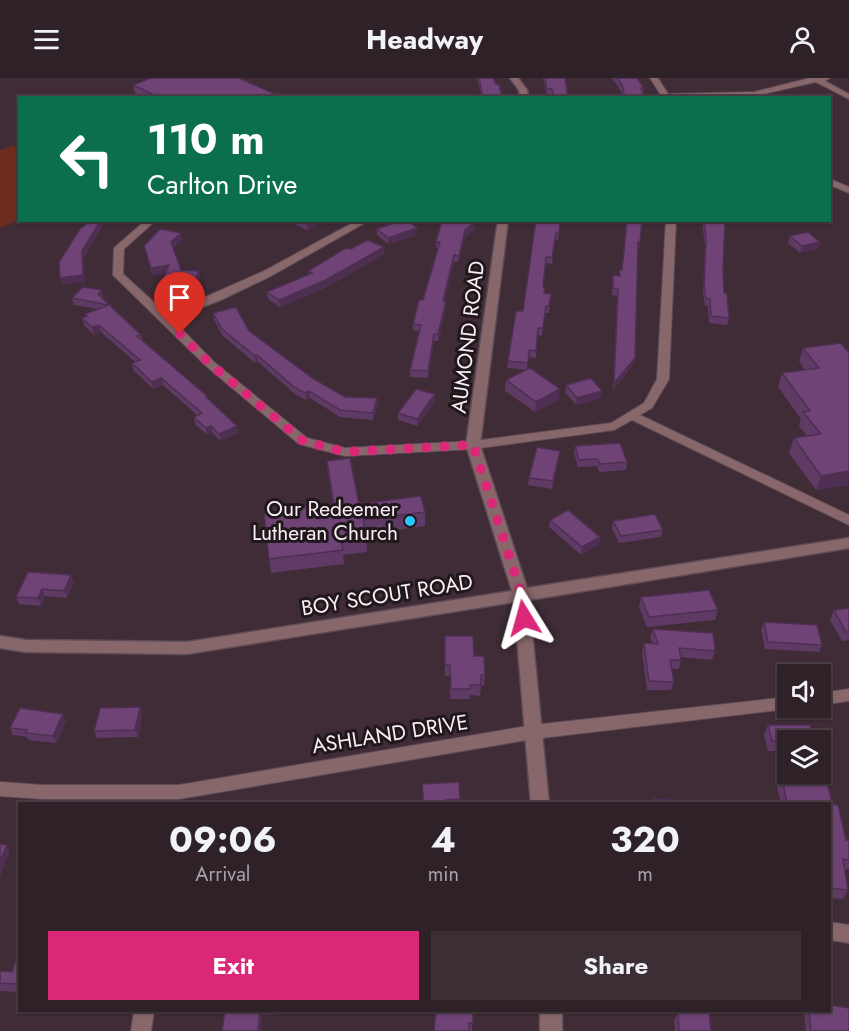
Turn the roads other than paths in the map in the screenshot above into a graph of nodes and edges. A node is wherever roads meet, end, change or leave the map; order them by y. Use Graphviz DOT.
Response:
graph roads {
  1 [pos="513,78"];
  2 [pos="654,78"];
  3 [pos="820,79"];
  4 [pos="524,96"];
  5 [pos="666,96"];
  6 [pos="696,96"];
  7 [pos="849,97"];
  8 [pos="831,182"];
  9 [pos="849,190"];
  10 [pos="150,222"];
  11 [pos="362,222"];
  12 [pos="502,222"];
  13 [pos="670,222"];
  14 [pos="165,318"];
  15 [pos="630,415"];
  16 [pos="473,445"];
  17 [pos="849,520"];
  18 [pos="849,543"];
  19 [pos="522,596"];
  20 [pos="0,642"];
  21 [pos="849,695"];
  22 [pos="831,697"];
  23 [pos="777,703"];
  24 [pos="533,732"];
  25 [pos="0,789"];
  26 [pos="178,798"];
  27 [pos="540,802"];
  28 [pos="831,931"];
  29 [pos="849,934"];
  30 [pos="144,1012"];
  31 [pos="550,1012"];
  32 [pos="141,1031"];
  33 [pos="551,1031"];
  1 -- 4 [label="street"];
  2 -- 5 [label="street"];
  3 -- 6 [label="street"];
  3 -- 7 [label="street"];
  8 -- 9 [label="street"];
  10 -- 14 [label="street"];
  11 -- 14 [label="street"];
  12 -- 16 [label="street, AUMOND ROAD"];
  13 -- 15 [label="street"];
  14 -- 16 [label="street"];
  15 -- 16 [label="street"];
  15 -- 17 [label="street"];
  16 -- 19 [label="street, AUMOND ROAD"];
  18 -- 19 [label="street, BOY SCOUT ROAD"];
  19 -- 20 [label="street, BOY SCOUT ROAD"];
  19 -- 24 [label="street, AUMOND ROAD"];
  21 -- 22 [label="street"];
  23 -- 24 [label="street, ASHLAND DRIVE"];
  24 -- 26 [label="street, ASHLAND DRIVE"];
  24 -- 27 [label="street, AUMOND ROAD"];
  25 -- 26 [label="street, ASHLAND DRIVE"];
  28 -- 29 [label="street"];
  30 -- 32 [label="street"];
  31 -- 33 [label="street"];
}
